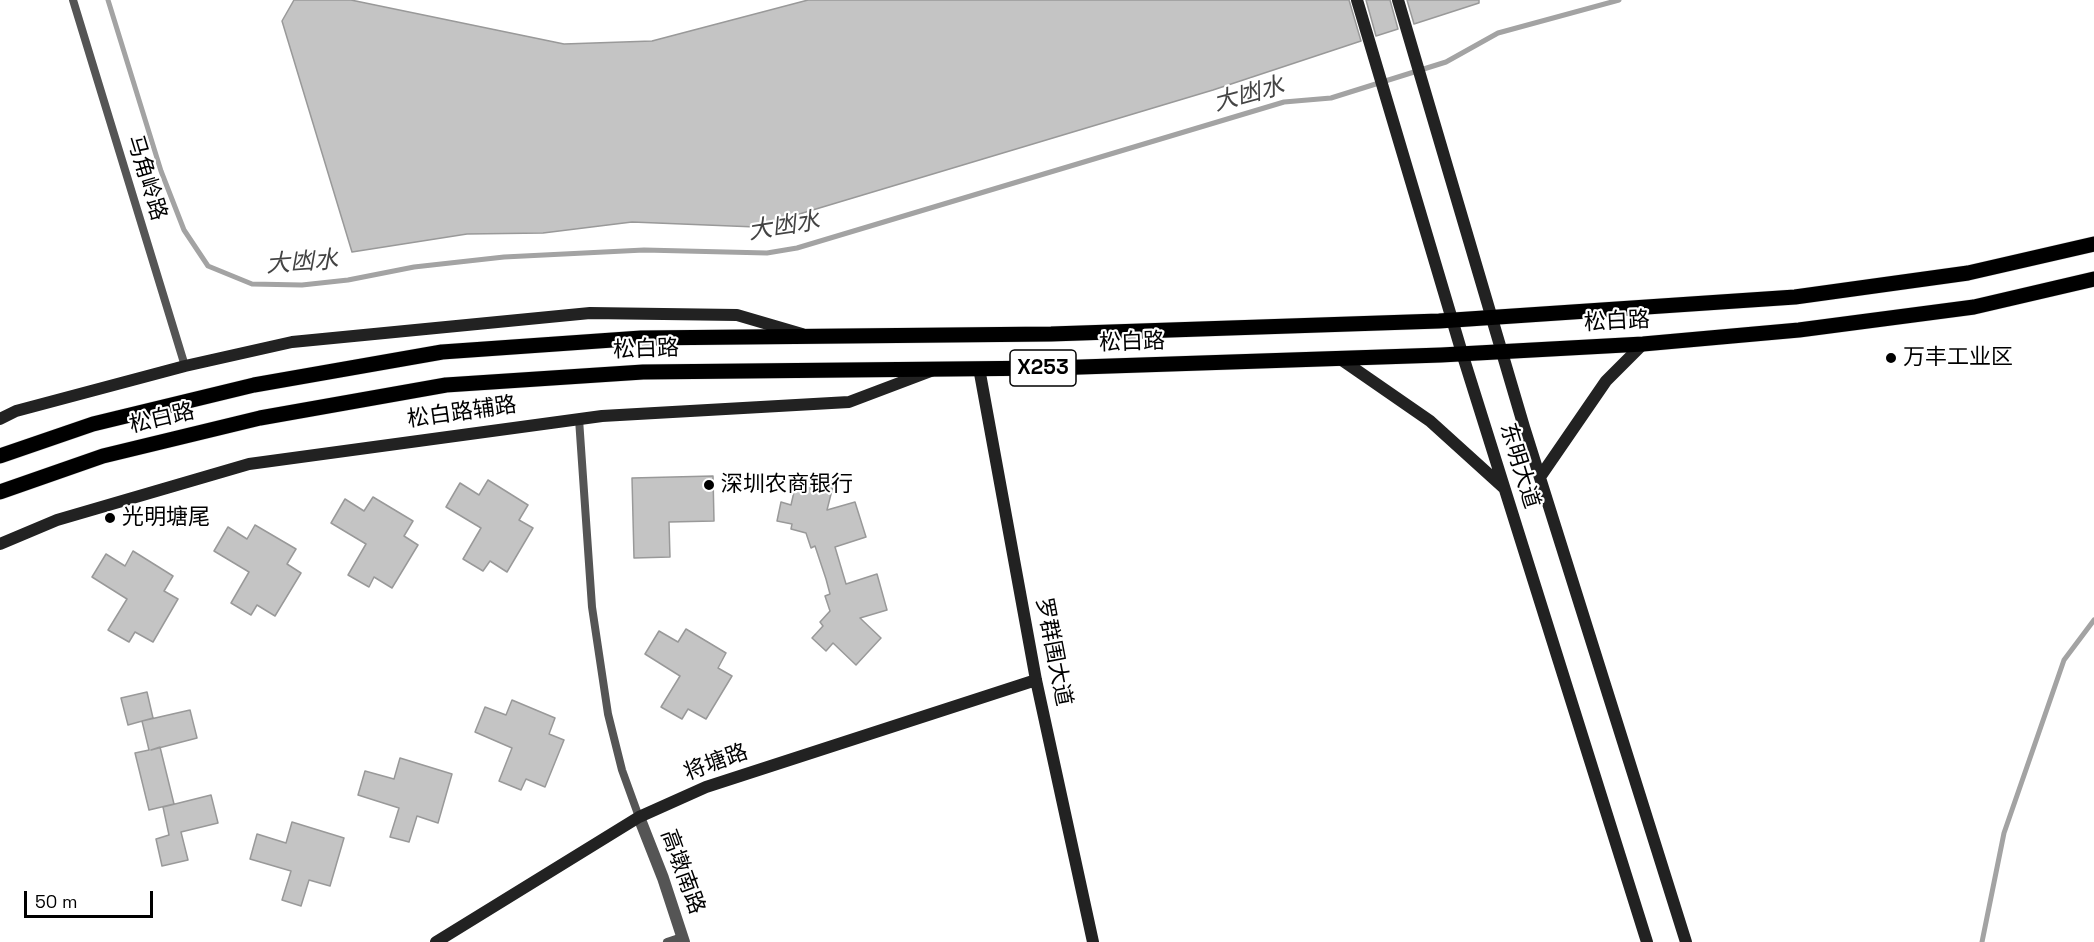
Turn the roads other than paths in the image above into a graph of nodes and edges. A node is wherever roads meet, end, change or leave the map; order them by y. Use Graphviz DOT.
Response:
graph roads {
  1 [pos="73,0"];
  2 [pos="1357,0"];
  3 [pos="1398,0"];
  4 [pos="2094,244"];
  5 [pos="2094,279"];
  6 [pos="1493,317"];
  7 [pos="1452,320"];
  8 [pos="812,337"];
  9 [pos="1643,344"];
  10 [pos="1502,350"];
  11 [pos="1462,353"];
  12 [pos="1339,358"];
  13 [pos="185,366"];
  14 [pos="979,368"];
  15 [pos="937,369"];
  16 [pos="0,419"];
  17 [pos="579,419"];
  18 [pos="0,456"];
  19 [pos="1540,477"];
  20 [pos="1505,489"];
  21 [pos="0,492"];
  22 [pos="0,544"];
  23 [pos="1036,680"];
  24 [pos="639,817"];
  25 [pos="683,940"];
  26 [pos="436,942"];
  27 [pos="667,942"];
  28 [pos="1093,942"];
  29 [pos="1647,942"];
  30 [pos="1686,942"];
  1 -- 13 [label="lane, 马角岭路"];
  2 -- 7 [label="main road, 东明大道"];
  3 -- 6 [label="main road, 东明大道"];
  4 -- 6 [label="main road, 松白路 / X253"];
  5 -- 9 [label="main road, 松白路 / X253"];
  6 -- 7 [label="main road, 松白路 / X253"];
  6 -- 10 [label="main road, 东明大道"];
  7 -- 8 [label="main road, 松白路 / X253"];
  7 -- 11 [label="main road, 东明大道"];
  8 -- 13 [label="main road"];
  8 -- 18 [label="main road, 松白路 / X253"];
  9 -- 10 [label="main road, 松白路 / X253"];
  9 -- 19 [label="main road"];
  10 -- 11 [label="main road, 松白路 / X253"];
  10 -- 19 [label="main road, 东明大道"];
  11 -- 12 [label="main road, 松白路 / X253"];
  11 -- 20 [label="main road, 东明大道"];
  12 -- 14 [label="main road, 松白路 / X253"];
  12 -- 20 [label="main road"];
  13 -- 16 [label="main road"];
  14 -- 15 [label="main road, 松白路 / X253"];
  14 -- 23 [label="main road, 罗群围大道"];
  15 -- 17 [label="main road, 松白路辅路"];
  15 -- 21 [label="main road, 松白路 / X253"];
  17 -- 22 [label="main road, 松白路辅路"];
  17 -- 24 [label="lane"];
  19 -- 30 [label="main road, 东明大道"];
  20 -- 29 [label="main road, 东明大道"];
  23 -- 24 [label="main road, 将塘路"];
  23 -- 28 [label="main road, 罗群围大道"];
  24 -- 25 [label="street, 高墩南路"];
  24 -- 26 [label="main road, 将塘路"];
  25 -- 27 [label="lane"];
}
